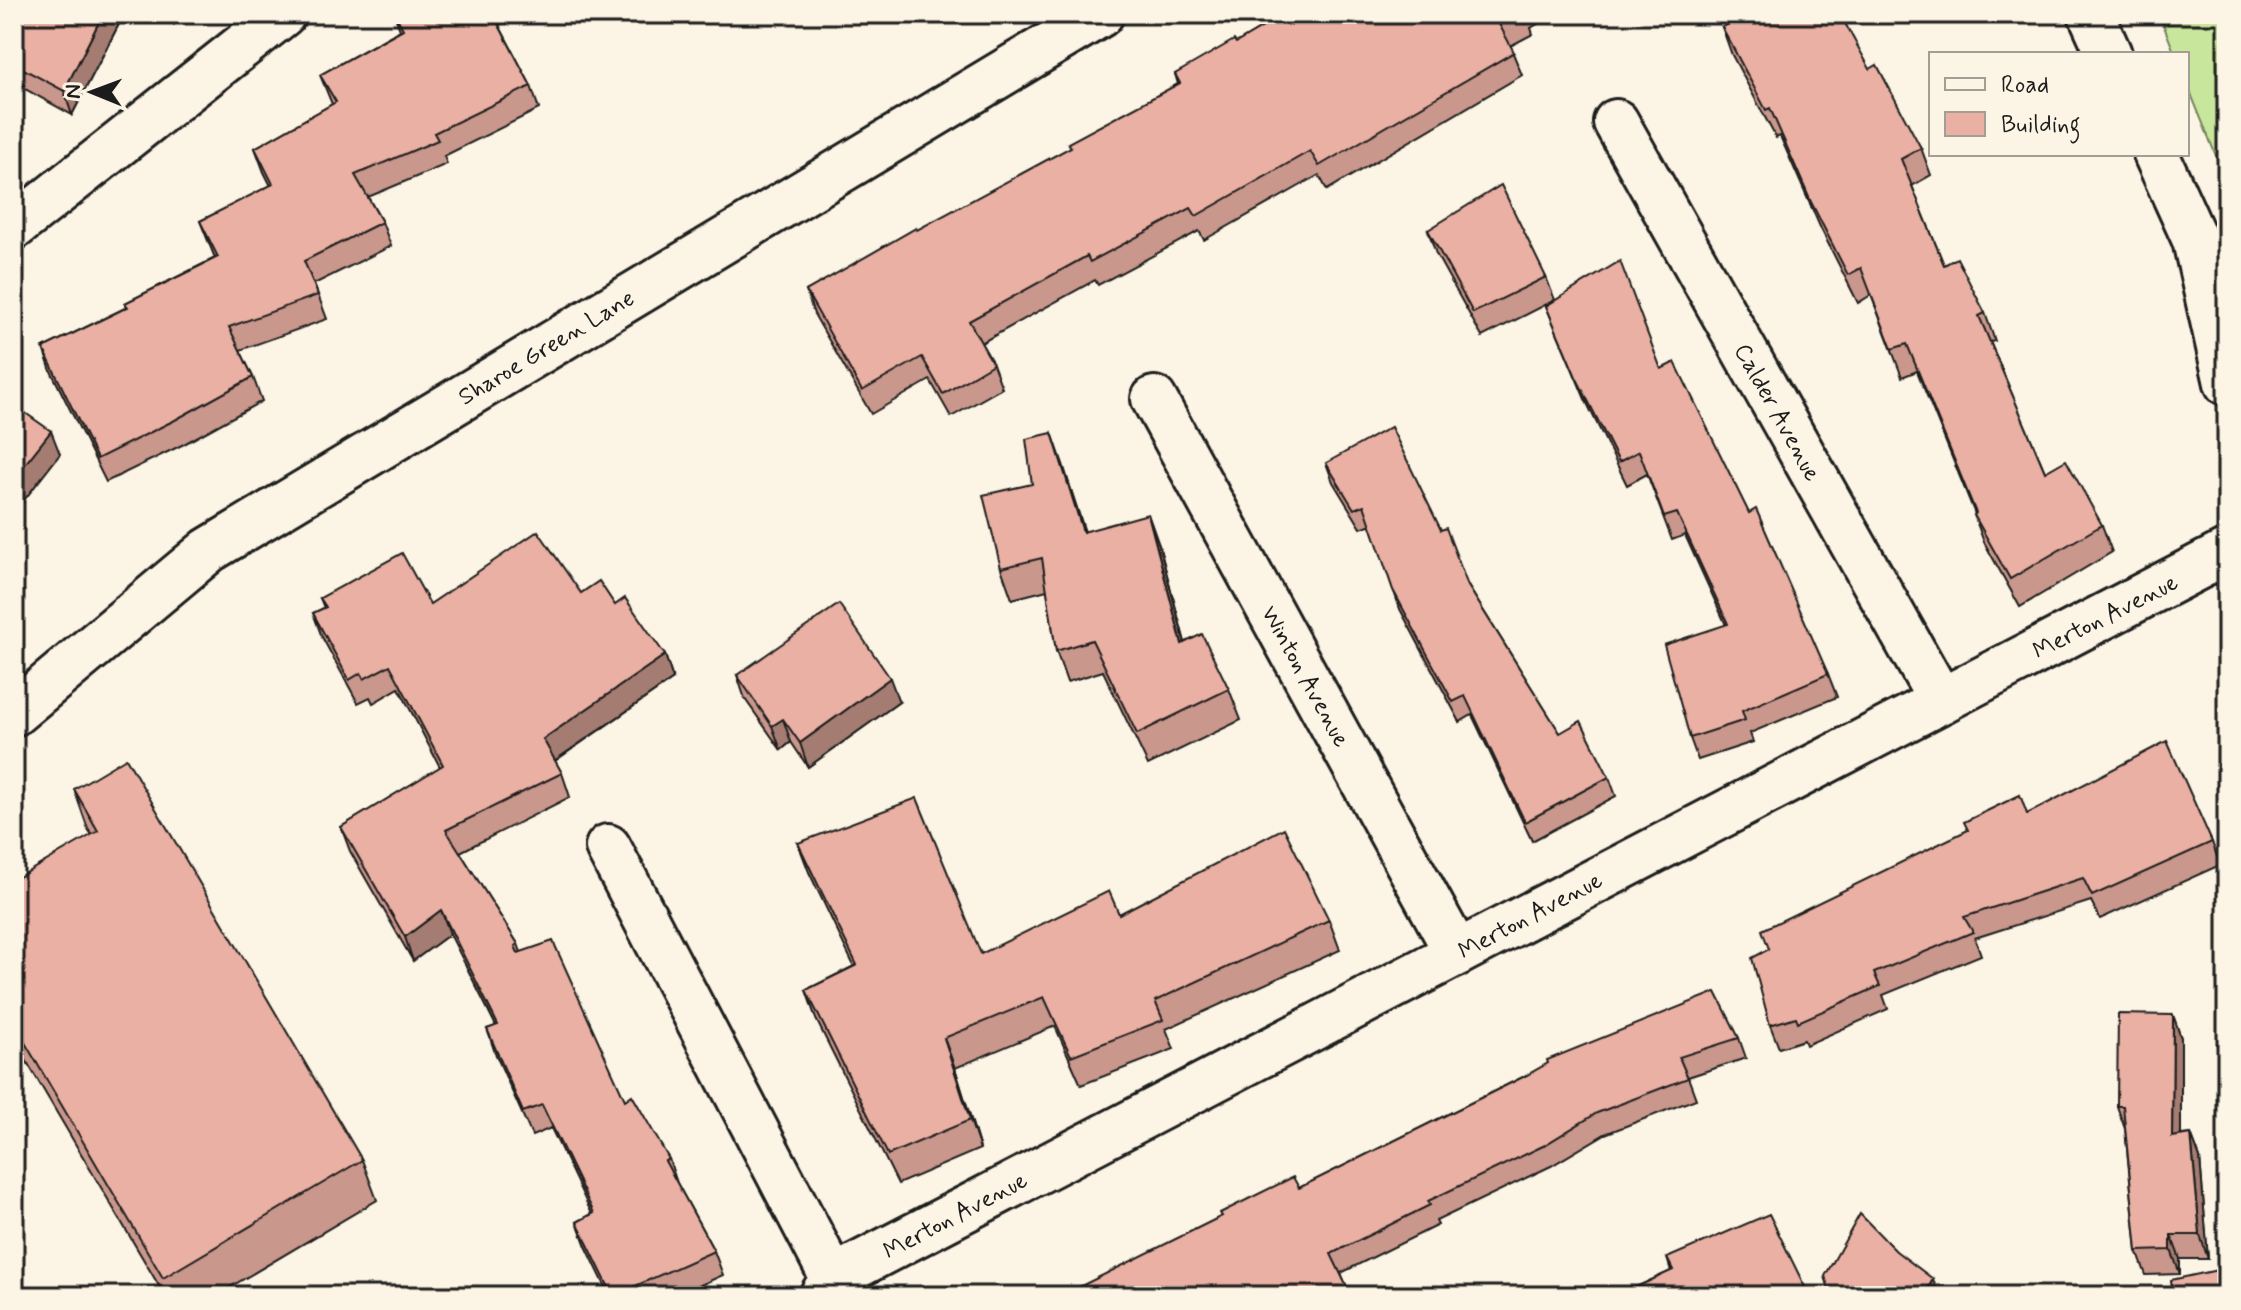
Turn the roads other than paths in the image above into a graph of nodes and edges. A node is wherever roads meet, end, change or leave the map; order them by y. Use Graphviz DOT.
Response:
graph roads {
  1 [pos="283,14"];
  2 [pos="1101,14"];
  3 [pos="2091,14"];
  4 [pos="2108,52"];
  5 [pos="1616,122"];
  6 [pos="2157,156"];
  7 [pos="14,227"];
  8 [pos="2227,383"];
  9 [pos="1154,399"];
  10 [pos="2227,552"];
  11 [pos="1941,701"];
  12 [pos="14,713"];
  13 [pos="608,847"];
  14 [pos="1457,953"];
  15 [pos="827,1287"];
  1 -- 7 [label="street"];
  2 -- 12 [label="street, Sharoe Green Lane"];
  3 -- 4 [label="street"];
  5 -- 11 [label="street, Calder Avenue"];
  6 -- 8 [label="street"];
  9 -- 14 [label="street, Winton Avenue"];
  10 -- 11 [label="street, Merton Avenue"];
  11 -- 14 [label="street, Merton Avenue"];
  13 -- 15 [label="street, Merton Avenue"];
  14 -- 15 [label="street, Merton Avenue"];
}
